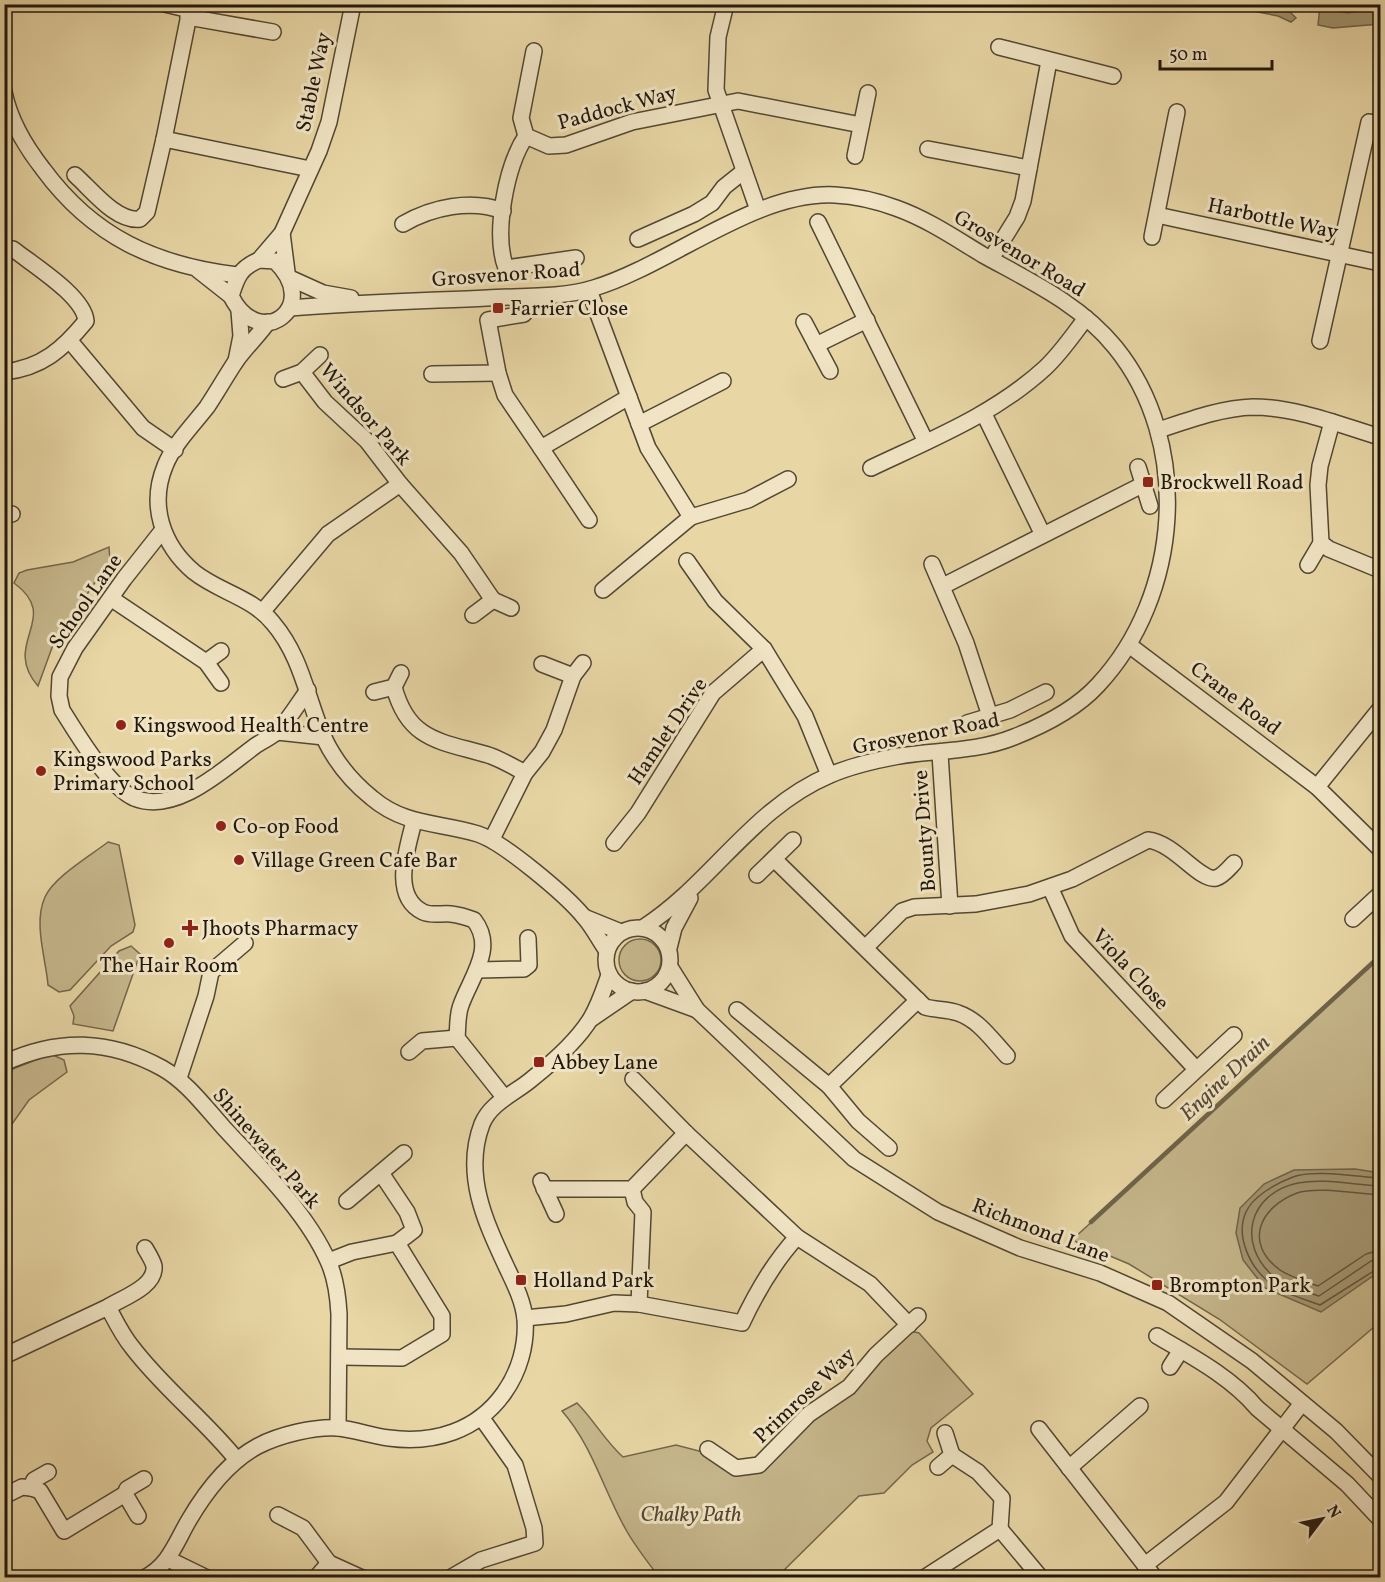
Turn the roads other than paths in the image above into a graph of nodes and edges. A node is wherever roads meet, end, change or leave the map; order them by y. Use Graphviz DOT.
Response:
graph roads {
  1 [pos="165,4"];
  2 [pos="353,4"];
  3 [pos="726,4"];
  4 [pos="192,11"];
  5 [pos="273,32"];
  6 [pos="999,47"];
  7 [pos="534,51"];
  8 [pos="1049,61"];
  9 [pos="1113,76"];
  10 [pos="4,92"];
  11 [pos="868,93"];
  12 [pos="719,103"];
  13 [pos="1177,112"];
  14 [pos="7,114"];
  15 [pos="861,125"];
  16 [pos="1380,125"];
  17 [pos="526,136"];
  18 [pos="165,139"];
  19 [pos="928,149"];
  20 [pos="855,156"];
  21 [pos="1029,168"];
  22 [pos="310,169"];
  23 [pos="744,171"];
  24 [pos="75,175"];
  25 [pos="758,210"];
  26 [pos="503,212"];
  27 [pos="1156,215"];
  28 [pos="818,222"];
  29 [pos="403,224"];
  30 [pos="282,233"];
  31 [pos="1152,237"];
  32 [pos="638,239"];
  33 [pos="4,249"];
  34 [pos="1340,254"];
  35 [pos="576,258"];
  36 [pos="991,259"];
  37 [pos="259,260"];
  38 [pos="1380,263"];
  39 [pos="197,270"];
  40 [pos="237,274"];
  41 [pos="289,276"];
  42 [pos="589,290"];
  43 [pos="231,296"];
  44 [pos="373,301"];
  45 [pos="290,308"];
  46 [pos="238,311"];
  47 [pos="524,314"];
  48 [pos="1086,318"];
  49 [pos="867,320"];
  50 [pos="268,322"];
  51 [pos="804,322"];
  52 [pos="70,341"];
  53 [pos="1320,341"];
  54 [pos="816,345"];
  55 [pos="320,355"];
  56 [pos="236,361"];
  57 [pos="830,370"];
  58 [pos="4,372"];
  59 [pos="302,372"];
  60 [pos="498,373"];
  61 [pos="432,374"];
  62 [pos="283,379"];
  63 [pos="723,381"];
  64 [pos="629,397"];
  65 [pos="984,414"];
  66 [pos="1332,422"];
  67 [pos="639,424"];
  68 [pos="1159,430"];
  69 [pos="1380,437"];
  70 [pos="926,442"];
  71 [pos="541,448"];
  72 [pos="175,450"];
  73 [pos="1138,467"];
  74 [pos="871,468"];
  75 [pos="788,479"];
  76 [pos="399,484"];
  77 [pos="1144,484"];
  78 [pos="1150,506"];
  79 [pos="691,517"];
  80 [pos="589,520"];
  81 [pos="162,531"];
  82 [pos="1043,535"];
  83 [pos="1321,543"];
  84 [pos="687,561"];
  85 [pos="932,564"];
  86 [pos="1308,565"];
  87 [pos="1380,570"];
  88 [pos="943,586"];
  89 [pos="603,590"];
  90 [pos="112,599"];
  91 [pos="493,600"];
  92 [pos="511,608"];
  93 [pos="263,611"];
  94 [pos="472,615"];
  95 [pos="1129,645"];
  96 [pos="764,649"];
  97 [pos="221,651"];
  98 [pos="206,662"];
  99 [pos="584,663"];
  100 [pos="542,664"];
  101 [pos="400,673"];
  102 [pos="573,676"];
  103 [pos="221,683"];
  104 [pos="394,687"];
  105 [pos="308,690"];
  106 [pos="374,692"];
  107 [pos="1046,692"];
  108 [pos="1380,709"];
  109 [pos="990,716"];
  110 [pos="967,723"];
  111 [pos="277,732"];
  112 [pos="324,737"];
  113 [pos="940,754"];
  114 [pos="525,773"];
  115 [pos="829,775"];
  116 [pos="1317,787"];
  117 [pos="414,821"];
  118 [pos="492,839"];
  119 [pos="793,840"];
  120 [pos="614,843"];
  121 [pos="1380,849"];
  122 [pos="774,859"];
  123 [pos="1234,863"];
  124 [pos="757,875"];
  125 [pos="1050,887"];
  126 [pos="696,888"];
  127 [pos="1380,894"];
  128 [pos="950,906"];
  129 [pos="584,917"];
  130 [pos="1353,919"];
  131 [pos="644,927"];
  132 [pos="621,932"];
  133 [pos="528,938"];
  134 [pos="245,943"];
  135 [pos="866,947"];
  136 [pos="669,948"];
  137 [pos="607,951"];
  138 [pos="670,967"];
  139 [pos="478,970"];
  140 [pos="609,975"];
  141 [pos="638,991"];
  142 [pos="918,1000"];
  143 [pos="697,1010"];
  144 [pos="737,1010"];
  145 [pos="591,1018"];
  146 [pos="1234,1035"];
  147 [pos="457,1038"];
  148 [pos="409,1052"];
  149 [pos="1007,1056"];
  150 [pos="4,1063"];
  151 [pos="1196,1070"];
  152 [pos="179,1078"];
  153 [pos="633,1079"];
  154 [pos="829,1086"];
  155 [pos="504,1097"];
  156 [pos="1164,1100"];
  157 [pos="686,1133"];
  158 [pos="889,1148"];
  159 [pos="404,1153"];
  160 [pos="381,1173"];
  161 [pos="632,1189"];
  162 [pos="347,1201"];
  163 [pos="556,1214"];
  164 [pos="797,1237"];
  165 [pos="397,1243"];
  166 [pos="145,1248"];
  167 [pos="329,1261"];
  168 [pos="639,1304"];
  169 [pos="108,1307"];
  170 [pos="525,1318"];
  171 [pos="1157,1335"];
  172 [pos="1181,1350"];
  173 [pos="4,1356"];
  174 [pos="340,1357"];
  175 [pos="1170,1367"];
  176 [pos="1302,1403"];
  177 [pos="1140,1406"];
  178 [pos="481,1418"];
  179 [pos="338,1428"];
  180 [pos="1039,1430"];
  181 [pos="1281,1430"];
  182 [pos="945,1433"];
  183 [pos="708,1449"];
  184 [pos="952,1455"];
  185 [pos="237,1460"];
  186 [pos="938,1467"];
  187 [pos="1070,1468"];
  188 [pos="48,1472"];
  189 [pos="1380,1476"];
  190 [pos="144,1479"];
  191 [pos="31,1488"];
  192 [pos="125,1494"];
  193 [pos="4,1496"];
  194 [pos="278,1515"];
  195 [pos="138,1516"];
  196 [pos="1380,1519"];
  197 [pos="1000,1529"];
  198 [pos="168,1559"];
  199 [pos="329,1563"];
  200 [pos="1145,1565"];
  201 [pos="144,1578"];
  202 [pos="207,1578"];
  203 [pos="316,1578"];
  204 [pos="362,1578"];
  205 [pos="450,1578"];
  206 [pos="924,1578"];
  207 [pos="1041,1578"];
  208 [pos="1155,1578"];
  1 -- 4 [label="street"];
  2 -- 22 [label="street, Stable Way"];
  3 -- 12 [label="street"];
  4 -- 5 [label="street"];
  4 -- 18 [label="street"];
  6 -- 8 [label="street"];
  7 -- 17 [label="street"];
  8 -- 9 [label="street"];
  8 -- 21 [label="street"];
  10 -- 14 [label="street"];
  11 -- 15 [label="street"];
  12 -- 15 [label="street, Paddock Way"];
  12 -- 17 [label="street, Paddock Way"];
  12 -- 23 [label="street"];
  13 -- 27 [label="street"];
  14 -- 39 [label="street"];
  15 -- 20 [label="street"];
  16 -- 34 [label="street"];
  17 -- 26 [label="street"];
  18 -- 22 [label="street"];
  18 -- 24 [label="street"];
  19 -- 21 [label="street"];
  21 -- 36 [label="street"];
  22 -- 30 [label="street, Stable Way"];
  23 -- 25 [label="street"];
  23 -- 32 [label="street"];
  25 -- 36 [label="street, Grosvenor Road"];
  25 -- 42 [label="street, Grosvenor Road"];
  26 -- 29 [label="street"];
  26 -- 35 [label="street"];
  27 -- 31 [label="street"];
  27 -- 34 [label="street, Harbottle Way"];
  28 -- 49 [label="street"];
  30 -- 37 [label="street, Stable Way"];
  30 -- 41 [label="street"];
  33 -- 52 [label="street"];
  34 -- 38 [label="street, Harbottle Way"];
  34 -- 53 [label="street"];
  36 -- 48 [label="street, Grosvenor Road"];
  37 -- 40 [label="street"];
  37 -- 41 [label="street"];
  39 -- 40 [label="street"];
  39 -- 43 [label="street"];
  40 -- 43 [label="street"];
  41 -- 44 [label="street, Grosvenor Road"];
  41 -- 45 [label="street"];
  42 -- 44 [label="street, Grosvenor Road"];
  42 -- 64 [label="street"];
  43 -- 46 [label="street"];
  44 -- 45 [label="street, Grosvenor Road"];
  45 -- 50 [label="street"];
  46 -- 50 [label="street"];
  46 -- 56 [label="street"];
  47 -- 60 [label="street"];
  48 -- 65 [label="street"];
  48 -- 68 [label="street, Grosvenor Road"];
  49 -- 54 [label="street"];
  49 -- 70 [label="street"];
  50 -- 56 [label="street"];
  51 -- 54 [label="street"];
  52 -- 58 [label="street"];
  52 -- 72 [label="street"];
  54 -- 57 [label="street"];
  55 -- 59 [label="street, Windsor Park"];
  56 -- 72 [label="street"];
  59 -- 62 [label="street, Windsor Park"];
  59 -- 76 [label="street, Windsor Park"];
  60 -- 61 [label="street"];
  60 -- 71 [label="street"];
  63 -- 67 [label="street"];
  64 -- 67 [label="street"];
  64 -- 71 [label="street"];
  65 -- 70 [label="street"];
  65 -- 82 [label="street"];
  66 -- 68 [label="street"];
  66 -- 69 [label="street"];
  66 -- 83 [label="street"];
  67 -- 79 [label="street"];
  68 -- 95 [label="street, Grosvenor Road"];
  70 -- 74 [label="street"];
  71 -- 80 [label="street"];
  72 -- 81 [label="street"];
  73 -- 77 [label="street"];
  75 -- 79 [label="street"];
  76 -- 91 [label="street, Windsor Park"];
  76 -- 93 [label="street, Windsor Park"];
  77 -- 78 [label="street"];
  77 -- 82 [label="street"];
  79 -- 89 [label="street"];
  81 -- 90 [label="street, School Lane"];
  81 -- 93 [label="street"];
  82 -- 88 [label="street"];
  83 -- 86 [label="street"];
  83 -- 87 [label="street"];
  84 -- 96 [label="street"];
  85 -- 88 [label="street"];
  88 -- 109 [label="street"];
  90 -- 98 [label="street"];
  90 -- 111 [label="street, School Lane"];
  91 -- 92 [label="street"];
  91 -- 94 [label="street"];
  93 -- 105 [label="street"];
  95 -- 113 [label="street, Grosvenor Road"];
  95 -- 116 [label="street, Crane Road"];
  96 -- 115 [label="street"];
  96 -- 120 [label="street, Hamlet Drive"];
  97 -- 98 [label="street"];
  98 -- 103 [label="street"];
  99 -- 102 [label="street"];
  100 -- 102 [label="street"];
  101 -- 104 [label="street"];
  102 -- 114 [label="street"];
  104 -- 106 [label="street"];
  104 -- 114 [label="street"];
  105 -- 111 [label="street, School Lane"];
  105 -- 112 [label="street"];
  107 -- 109 [label="street"];
  108 -- 116 [label="street"];
  109 -- 110 [label="street"];
  111 -- 112 [label="street"];
  112 -- 117 [label="street"];
  113 -- 115 [label="street, Grosvenor Road"];
  113 -- 128 [label="street, Bounty Drive"];
  114 -- 118 [label="street"];
  115 -- 126 [label="street, Grosvenor Road"];
  116 -- 121 [label="street, Crane Road"];
  117 -- 118 [label="street"];
  117 -- 139 [label="street"];
  118 -- 129 [label="street"];
  119 -- 122 [label="street"];
  122 -- 124 [label="street"];
  122 -- 135 [label="street"];
  123 -- 125 [label="street, Bounty Drive"];
  125 -- 128 [label="street, Bounty Drive"];
  125 -- 151 [label="street, Viola Close"];
  126 -- 131 [label="street, Grosvenor Road"];
  126 -- 136 [label="street, Grosvenor Road"];
  127 -- 130 [label="street"];
  128 -- 135 [label="street, Bounty Drive"];
  129 -- 132 [label="street"];
  129 -- 137 [label="street"];
  131 -- 132 [label="street"];
  131 -- 136 [label="street"];
  132 -- 137 [label="street"];
  133 -- 139 [label="street"];
  134 -- 152 [label="street"];
  135 -- 142 [label="street"];
  136 -- 138 [label="street"];
  137 -- 140 [label="street"];
  138 -- 141 [label="street"];
  138 -- 143 [label="street, Richmond Lane"];
  139 -- 147 [label="street"];
  140 -- 141 [label="street"];
  140 -- 145 [label="street"];
  141 -- 143 [label="street, Richmond Lane"];
  141 -- 145 [label="street"];
  142 -- 149 [label="street"];
  142 -- 154 [label="street"];
  143 -- 176 [label="street, Richmond Lane"];
  144 -- 154 [label="street"];
  145 -- 155 [label="street"];
  146 -- 151 [label="street"];
  147 -- 148 [label="street"];
  147 -- 155 [label="street"];
  150 -- 152 [label="street, Shinewater Park"];
  151 -- 156 [label="street"];
  152 -- 167 [label="street, Shinewater Park"];
  153 -- 157 [label="street"];
  154 -- 158 [label="street"];
  155 -- 170 [label="street"];
  157 -- 161 [label="street"];
  157 -- 164 [label="street"];
  159 -- 160 [label="street"];
  160 -- 162 [label="street"];
  160 -- 165 [label="street"];
  161 -- 163 [label="street"];
  161 -- 168 [label="street"];
  164 -- 168 [label="street"];
  164 -- 183 [label="street, Primrose Way"];
  165 -- 167 [label="street"];
  165 -- 174 [label="street"];
  166 -- 169 [label="street"];
  167 -- 174 [label="street, Shinewater Park"];
  168 -- 170 [label="street"];
  169 -- 173 [label="street"];
  169 -- 185 [label="street"];
  170 -- 178 [label="street"];
  171 -- 172 [label="street"];
  172 -- 175 [label="street"];
  172 -- 181 [label="street"];
  174 -- 179 [label="street, Shinewater Park"];
  176 -- 181 [label="street"];
  176 -- 189 [label="street, Richmond Lane"];
  177 -- 187 [label="street"];
  178 -- 179 [label="street"];
  178 -- 205 [label="street"];
  179 -- 185 [label="street"];
  180 -- 187 [label="street"];
  181 -- 196 [label="street"];
  181 -- 200 [label="street"];
  182 -- 184 [label="street"];
  184 -- 186 [label="street"];
  184 -- 197 [label="street"];
  185 -- 198 [label="street"];
  187 -- 200 [label="street"];
  188 -- 191 [label="street"];
  190 -- 192 [label="street"];
  191 -- 192 [label="street"];
  191 -- 193 [label="street"];
  192 -- 195 [label="street"];
  194 -- 199 [label="street"];
  197 -- 206 [label="street"];
  197 -- 207 [label="street"];
  198 -- 201 [label="street"];
  198 -- 202 [label="street"];
  199 -- 203 [label="street"];
  199 -- 204 [label="street"];
  200 -- 208 [label="street"];
}
